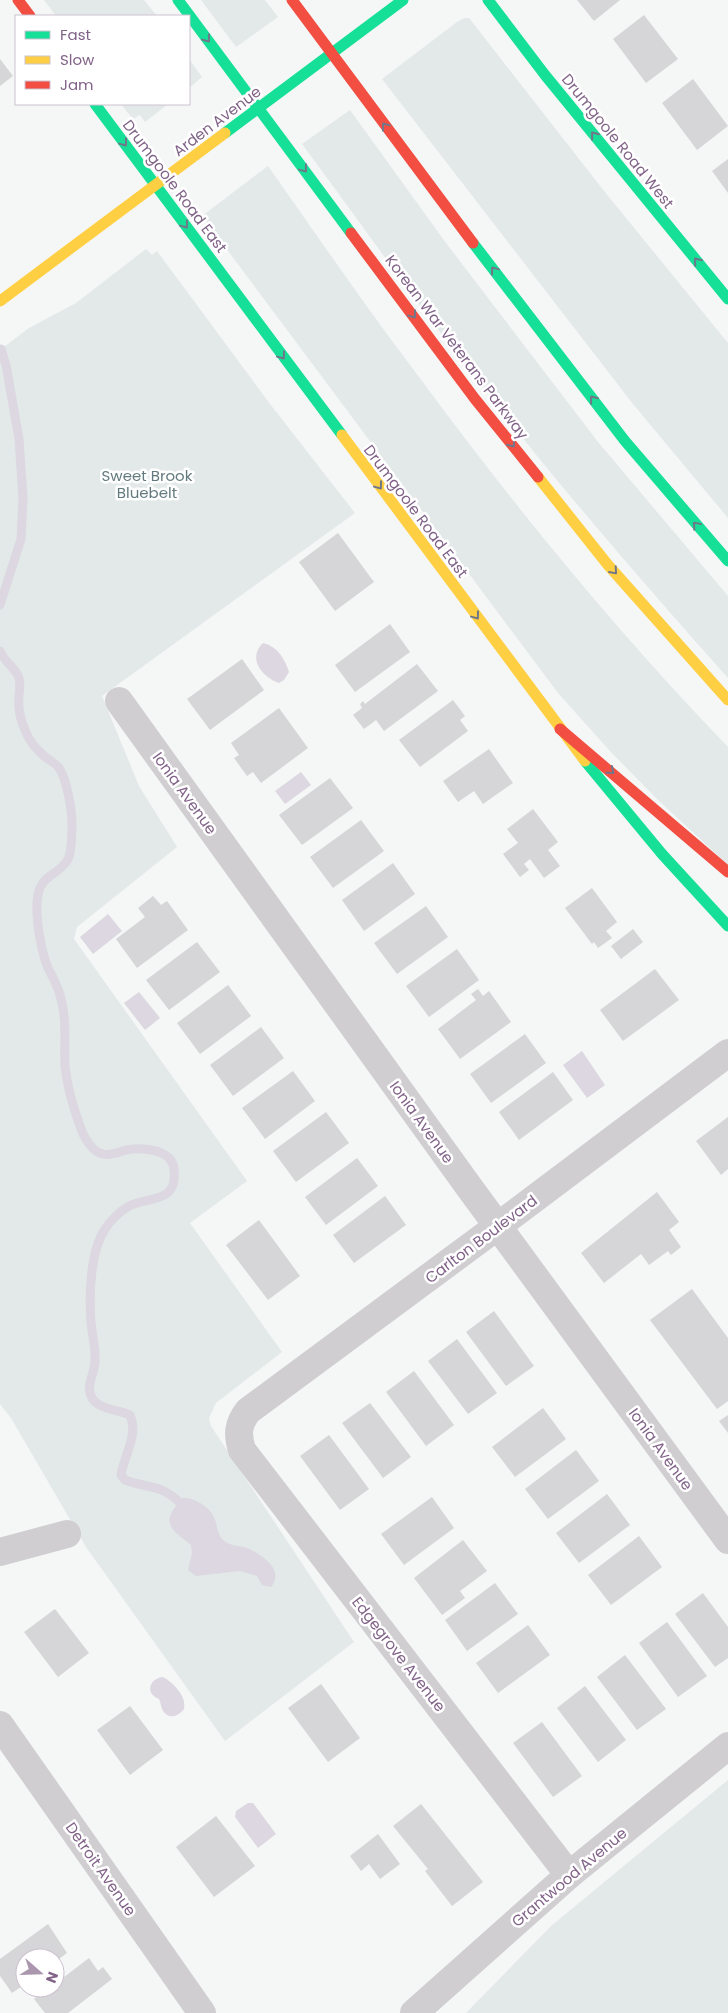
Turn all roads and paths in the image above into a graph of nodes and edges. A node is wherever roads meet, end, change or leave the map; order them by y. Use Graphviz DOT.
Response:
graph roads {
  1 [pos="18,0"];
  2 [pos="178,0"];
  3 [pos="292,0"];
  4 [pos="403,0"];
  5 [pos="488,0"];
  6 [pos="29,15"];
  7 [pos="189,15"];
  8 [pos="190,16"];
  9 [pos="96,105"];
  10 [pos="156,186"];
  11 [pos="728,299"];
  12 [pos="0,301"];
  13 [pos="728,561"];
  14 [pos="728,700"];
  15 [pos="119,701"];
  16 [pos="560,729"];
  17 [pos="728,872"];
  18 [pos="728,926"];
  19 [pos="728,1053"];
  20 [pos="498,1226"];
  21 [pos="239,1428"];
  22 [pos="67,1534"];
  23 [pos="728,1540"];
  24 [pos="0,1552"];
  25 [pos="0,1725"];
  26 [pos="728,1746"];
  27 [pos="569,1876"];
  28 [pos="202,2013"];
  29 [pos="414,2013"];
  1 -- 6 [label="main road"];
  2 -- 7 [label="main road, Korean War Veterans Parkway, one-way"];
  13 -- 3 [label="main road, one-way"];
  4 -- 10 [label="main road, Arden Avenue"];
  11 -- 5 [label="main road, Drumgoole Road West, one-way"];
  8 -- 14 [label="main road, Korean War Veterans Parkway, one-way"];
  9 -- 10 [label="main road, Drumgoole Road East, one-way"];
  10 -- 12 [label="main road, Arden Avenue"];
  10 -- 16 [label="main road, Drumgoole Road East, one-way"];
  15 -- 20 [label="street, Ionia Avenue"];
  16 -- 17 [label="main road, one-way"];
  16 -- 18 [label="main road, Drumgoole Road East"];
  19 -- 20 [label="street, Carlton Boulevard"];
  20 -- 21 [label="street, Carlton Boulevard"];
  20 -- 23 [label="street, Ionia Avenue"];
  21 -- 27 [label="street, Edgegrove Avenue"];
  22 -- 24 [label="street"];
  25 -- 28 [label="street, Detroit Avenue"];
  26 -- 27 [label="street, Grantwood Avenue"];
  27 -- 29 [label="street, Grantwood Avenue"];
}
